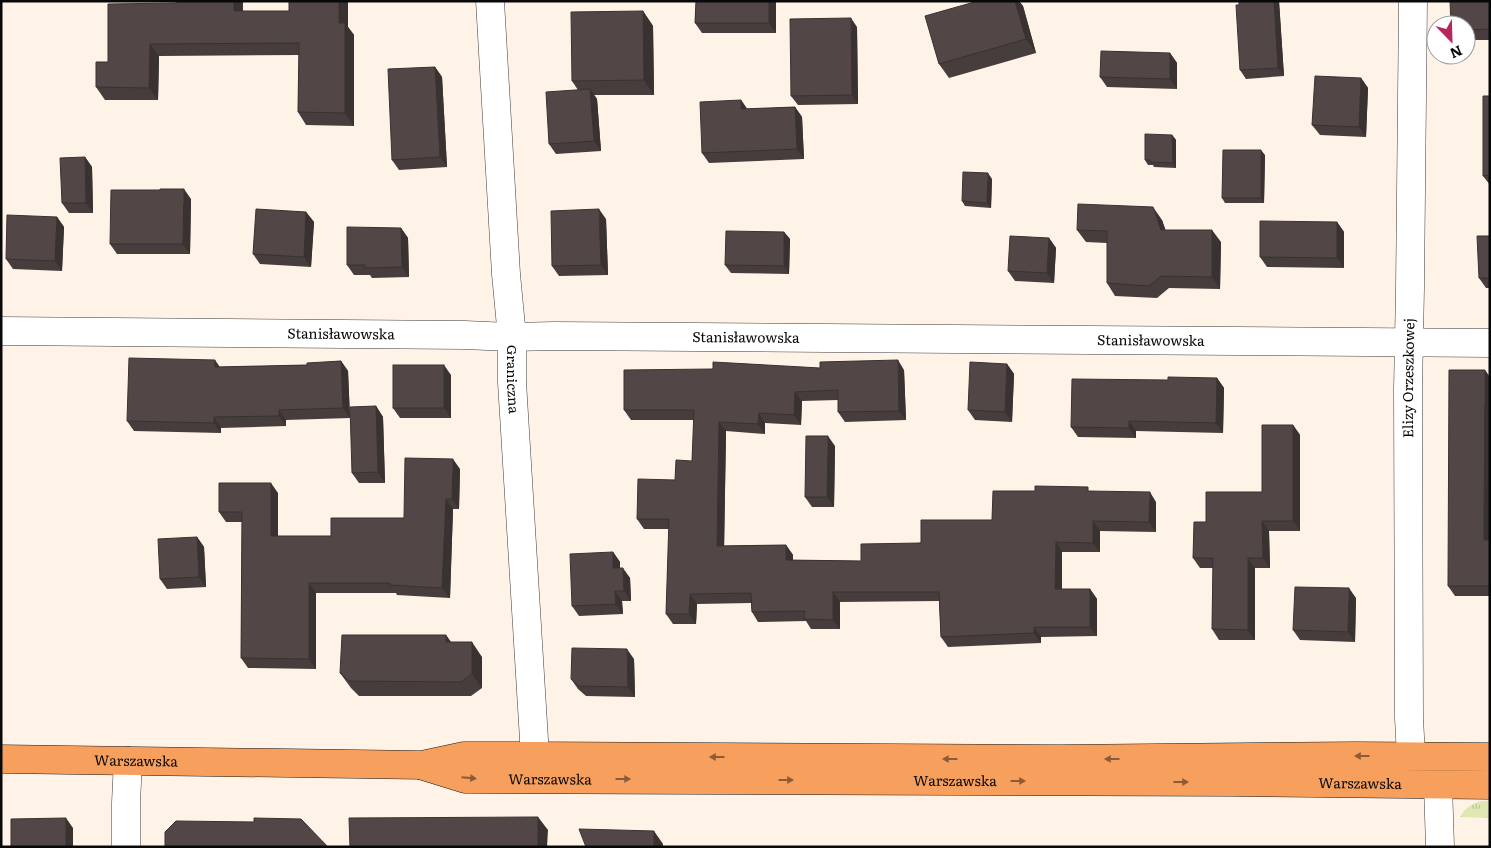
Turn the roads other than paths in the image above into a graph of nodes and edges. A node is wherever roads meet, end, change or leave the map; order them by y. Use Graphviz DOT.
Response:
graph roads {
  1 [pos="490,1"];
  2 [pos="1413,1"];
  3 [pos="1,331"];
  4 [pos="512,337"];
  5 [pos="1410,342"];
  6 [pos="1490,343"];
  7 [pos="534,756"];
  8 [pos="1411,756"];
  9 [pos="1490,757"];
  10 [pos="1,759"];
  11 [pos="128,761"];
  12 [pos="422,765"];
  13 [pos="1438,785"];
  14 [pos="1479,785"];
  15 [pos="126,847"];
  16 [pos="1440,847"];
  1 -- 4 [label="street, Graniczna"];
  2 -- 5 [label="street, Elizy Orzeszkowej"];
  3 -- 4 [label="street, Stanisławowska"];
  4 -- 5 [label="street, Stanisławowska"];
  4 -- 7 [label="street, Graniczna"];
  5 -- 6 [label="street, Stanisławowska"];
  5 -- 8 [label="street, Elizy Orzeszkowej"];
  8 -- 7 [label="main road, Warszawska, one-way"];
  7 -- 12 [label="main road, Warszawska"];
  8 -- 9 [label="main road, Warszawska"];
  8 -- 14 [label="main road"];
  10 -- 11 [label="main road, Warszawska"];
  11 -- 12 [label="main road, Warszawska"];
  11 -- 15 [label="street"];
  12 -- 13 [label="main road, Warszawska, one-way"];
  13 -- 14 [label="main road, Warszawska"];
  13 -- 16 [label="street"];
}
